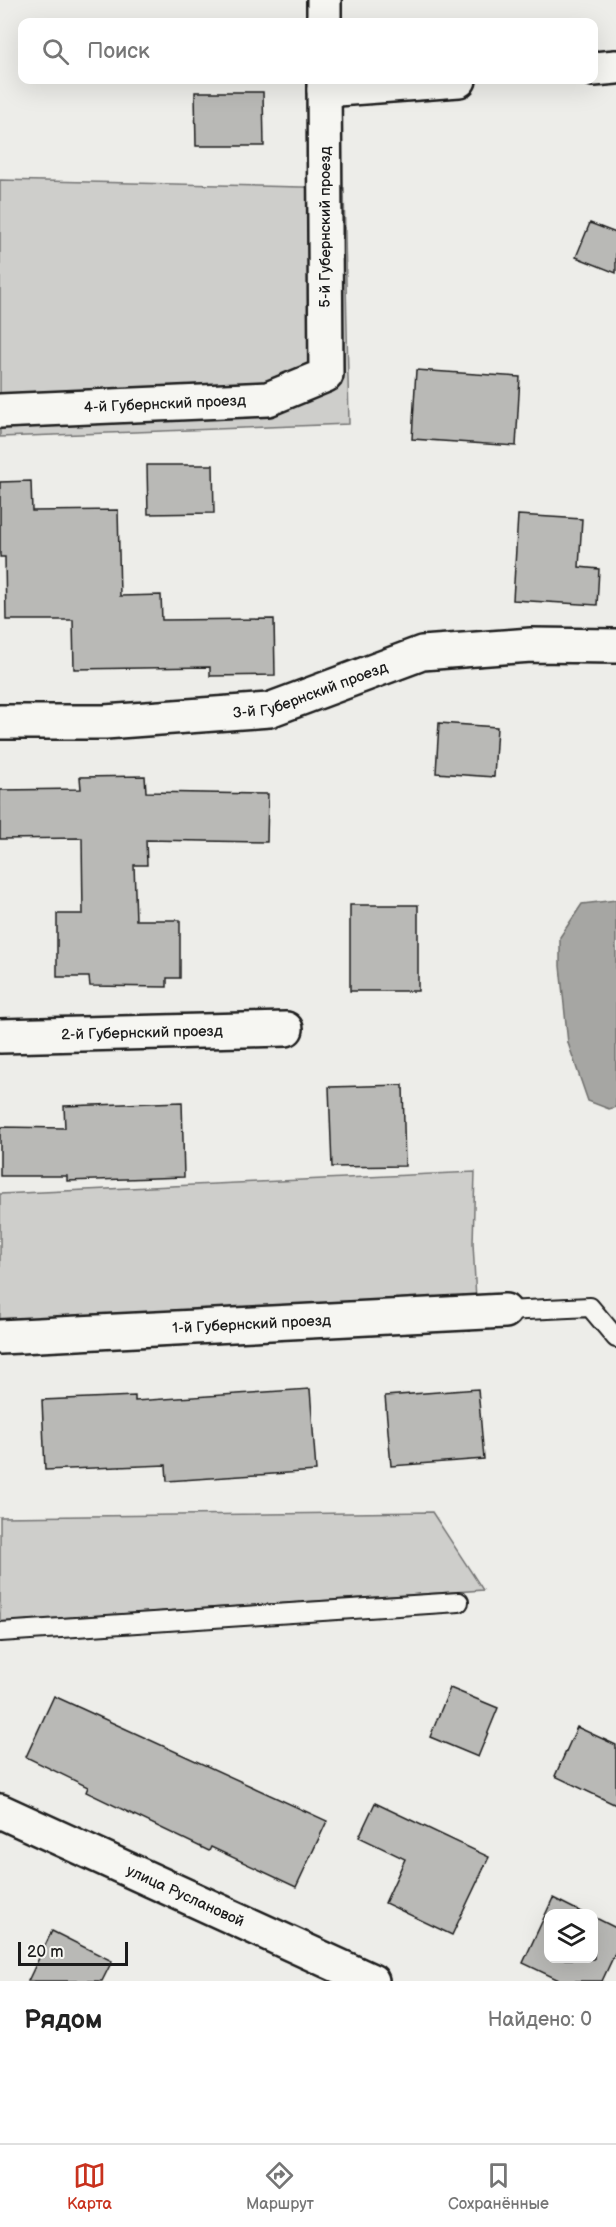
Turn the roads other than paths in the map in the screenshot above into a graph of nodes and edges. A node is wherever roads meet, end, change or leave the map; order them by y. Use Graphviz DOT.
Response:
graph roads {
  1 [pos="324,0"];
  2 [pos="324,18"];
  3 [pos="616,67"];
  4 [pos="598,69"];
  5 [pos="351,84"];
  6 [pos="324,85"];
  7 [pos="326,375"];
  8 [pos="0,411"];
  9 [pos="616,646"];
  10 [pos="0,722"];
  11 [pos="286,1029"];
  12 [pos="0,1036"];
  13 [pos="504,1311"];
  14 [pos="0,1336"];
  15 [pos="616,1338"];
  16 [pos="459,1602"];
  17 [pos="0,1632"];
  18 [pos="0,1811"];
  19 [pos="372,1981"];
  1 -- 2 [label="street"];
  3 -- 4 [label="street"];
  5 -- 6 [label="street"];
  6 -- 7 [label="street, 5-й Губернский проезд"];
  7 -- 8 [label="street, 4-й Губернский проезд"];
  9 -- 10 [label="street, 3-й Губернский проезд"];
  11 -- 12 [label="street, 2-й Губернский проезд"];
  13 -- 14 [label="street, 1-й Губернский проезд"];
  13 -- 15 [label="lane"];
  16 -- 17 [label="lane"];
  18 -- 19 [label="street, улица Руслановой"];
}
